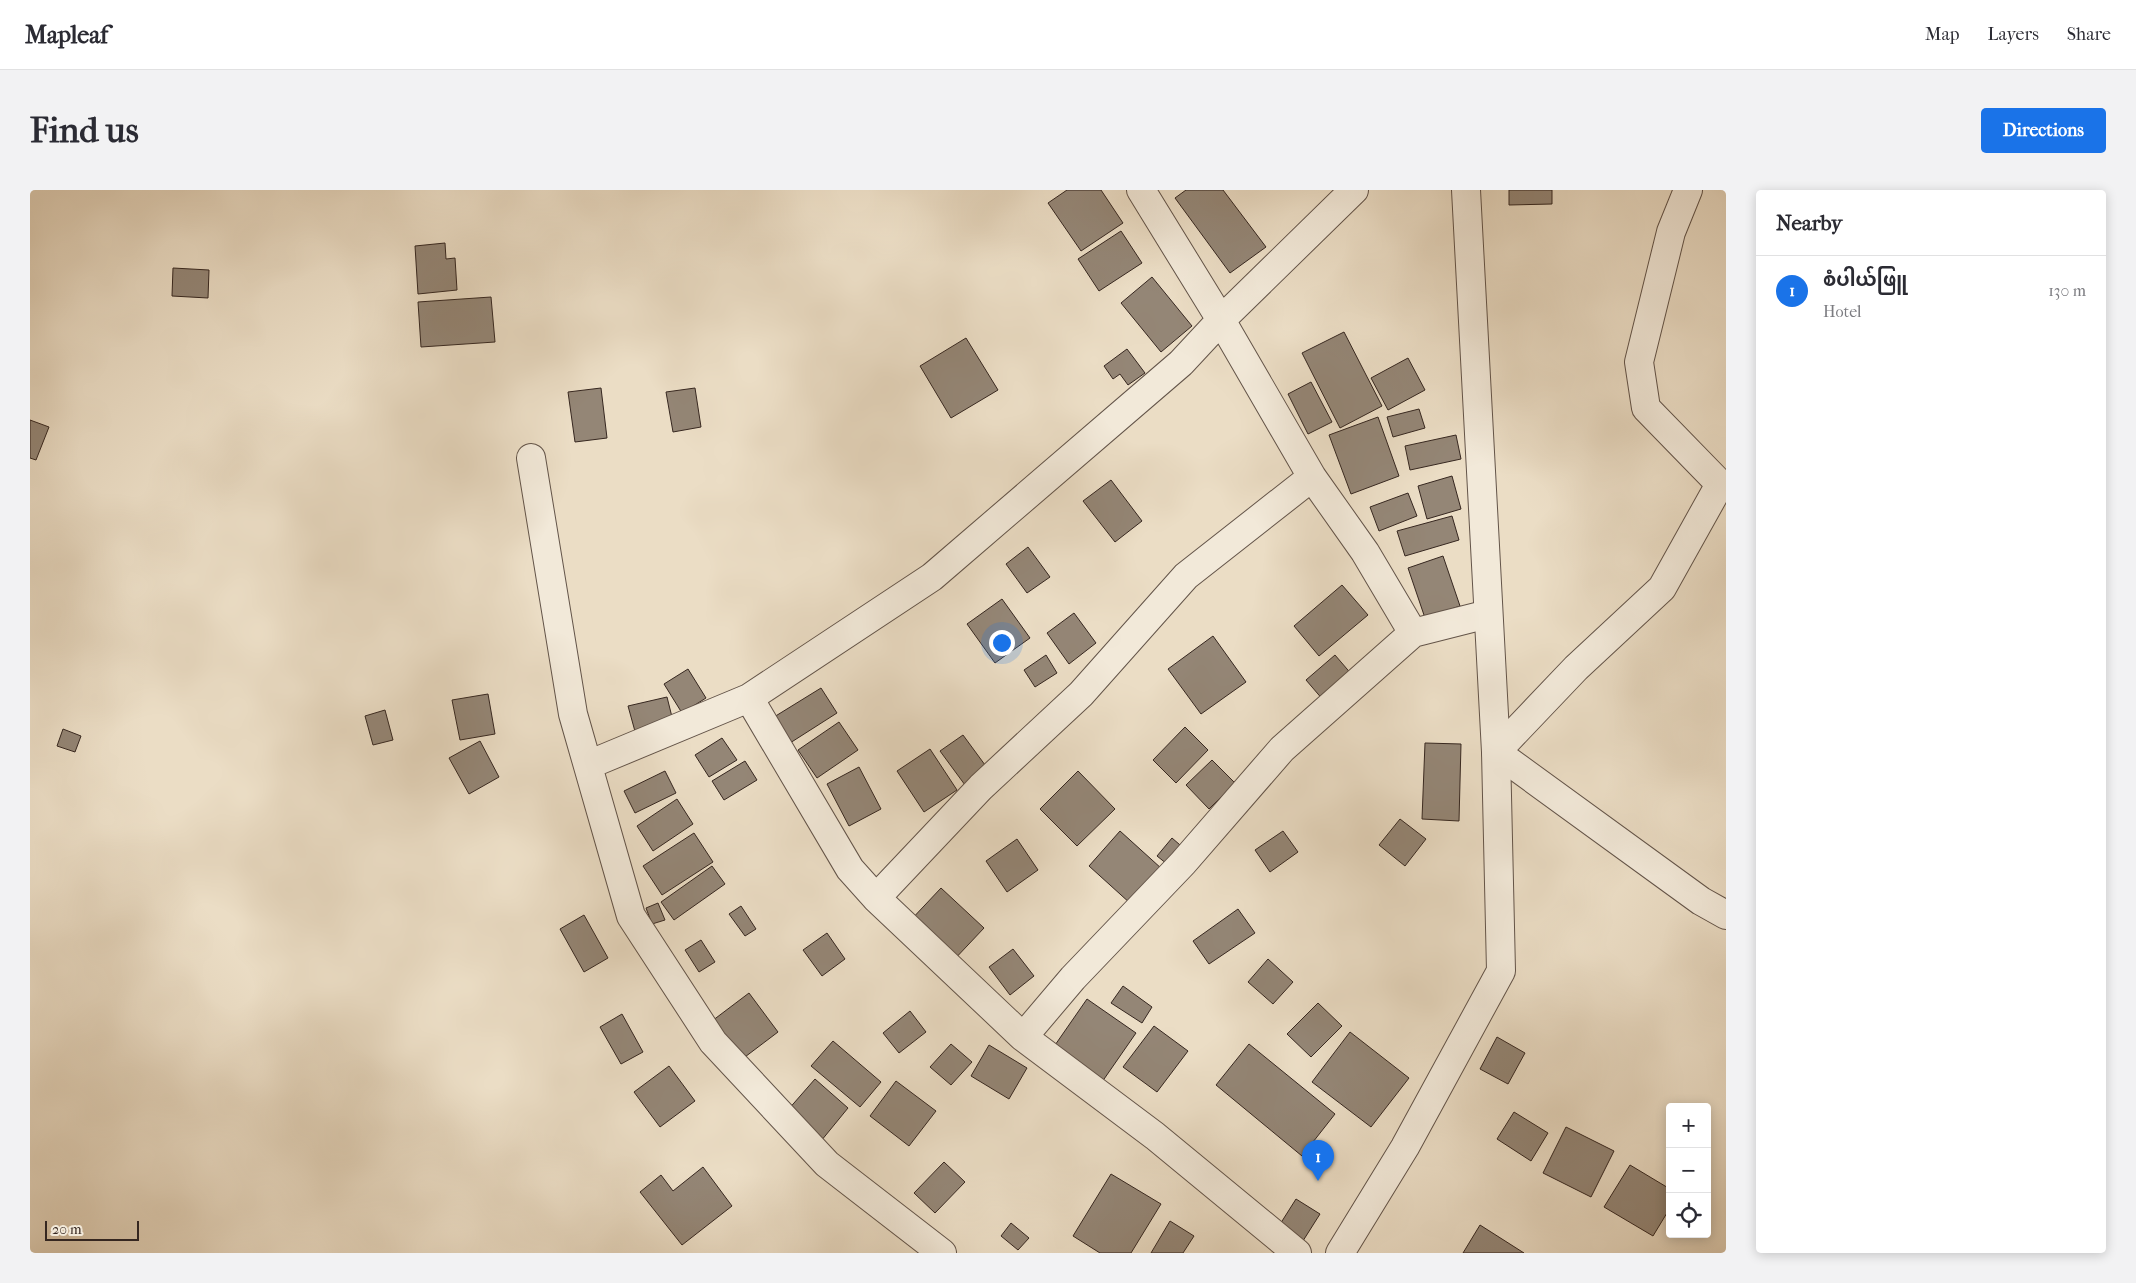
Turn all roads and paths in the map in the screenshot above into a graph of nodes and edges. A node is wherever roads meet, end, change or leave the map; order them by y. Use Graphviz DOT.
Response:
graph roads {
  1 [pos="1141,190"];
  2 [pos="1354,190"];
  3 [pos="1466,190"];
  4 [pos="1688,190"];
  5 [pos="1221,320"];
  6 [pos="530,458"];
  7 [pos="1312,477"];
  8 [pos="1488,614"];
  9 [pos="1413,633"];
  10 [pos="749,698"];
  11 [pos="1496,752"];
  12 [pos="588,765"];
  13 [pos="876,898"];
  14 [pos="1726,914"];
  15 [pos="1022,1037"];
  16 [pos="942,1253"];
  17 [pos="1297,1253"];
  18 [pos="1340,1253"];
  1 -- 5 [label="street"];
  2 -- 5 [label="street"];
  3 -- 8 [label="street"];
  4 -- 11 [label="street"];
  5 -- 7 [label="street"];
  5 -- 10 [label="street"];
  6 -- 12 [label="street"];
  7 -- 9 [label="street"];
  7 -- 13 [label="street"];
  8 -- 9 [label="street"];
  8 -- 11 [label="street"];
  9 -- 15 [label="street"];
  10 -- 12 [label="street"];
  10 -- 13 [label="street"];
  11 -- 14 [label="street"];
  11 -- 18 [label="street"];
  12 -- 16 [label="street"];
  13 -- 15 [label="street"];
  15 -- 17 [label="street"];
}
